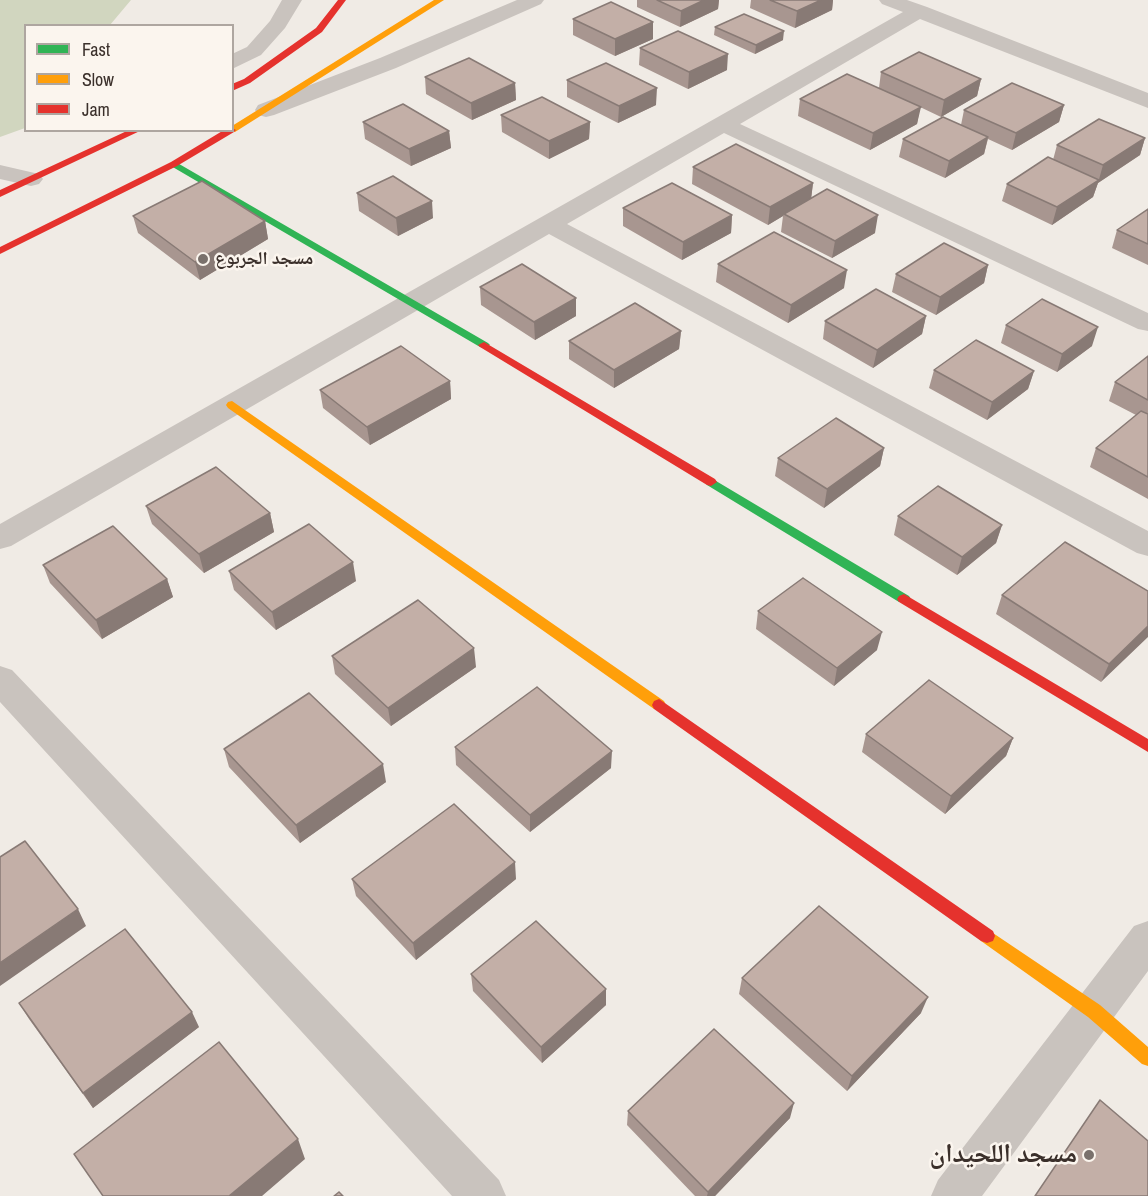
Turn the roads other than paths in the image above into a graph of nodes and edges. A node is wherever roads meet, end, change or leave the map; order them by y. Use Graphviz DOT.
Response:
graph roads {
  1 [pos="292,0"];
  2 [pos="342,0"];
  3 [pos="440,0"];
  4 [pos="534,0"];
  5 [pos="889,0"];
  6 [pos="920,11"];
  7 [pos="234,62"];
  8 [pos="234,87"];
  9 [pos="1148,101"];
  10 [pos="266,110"];
  11 [pos="723,124"];
  12 [pos="234,129"];
  13 [pos="117,132"];
  14 [pos="134,132"];
  15 [pos="229,132"];
  16 [pos="68,162"];
  17 [pos="174,164"];
  18 [pos="0,172"];
  19 [pos="31,179"];
  20 [pos="0,194"];
  21 [pos="548,224"];
  22 [pos="0,251"];
  23 [pos="413,302"];
  24 [pos="1148,322"];
  25 [pos="232,405"];
  26 [pos="0,538"];
  27 [pos="1148,544"];
  28 [pos="0,678"];
  29 [pos="1148,746"];
  30 [pos="1148,939"];
  31 [pos="1094,1011"];
  32 [pos="1148,1058"];
  33 [pos="483,1196"];
  34 [pos="954,1196"];
  1 -- 7 [label="street"];
  2 -- 8 [label="street"];
  3 -- 10 [label="street"];
  4 -- 10 [label="street"];
  5 -- 6 [label="street"];
  6 -- 9 [label="street"];
  6 -- 11 [label="street"];
  10 -- 12 [label="street"];
  11 -- 21 [label="street"];
  11 -- 24 [label="street"];
  13 -- 16 [label="street"];
  14 -- 16 [label="street"];
  15 -- 17 [label="street"];
  16 -- 19 [label="street"];
  17 -- 22 [label="street"];
  17 -- 23 [label="street"];
  18 -- 19 [label="street"];
  19 -- 20 [label="street"];
  21 -- 23 [label="street"];
  21 -- 27 [label="street"];
  23 -- 25 [label="street"];
  23 -- 29 [label="street"];
  25 -- 26 [label="street"];
  25 -- 31 [label="street"];
  28 -- 33 [label="street"];
  30 -- 31 [label="street"];
  31 -- 32 [label="street"];
  31 -- 34 [label="street"];
}
